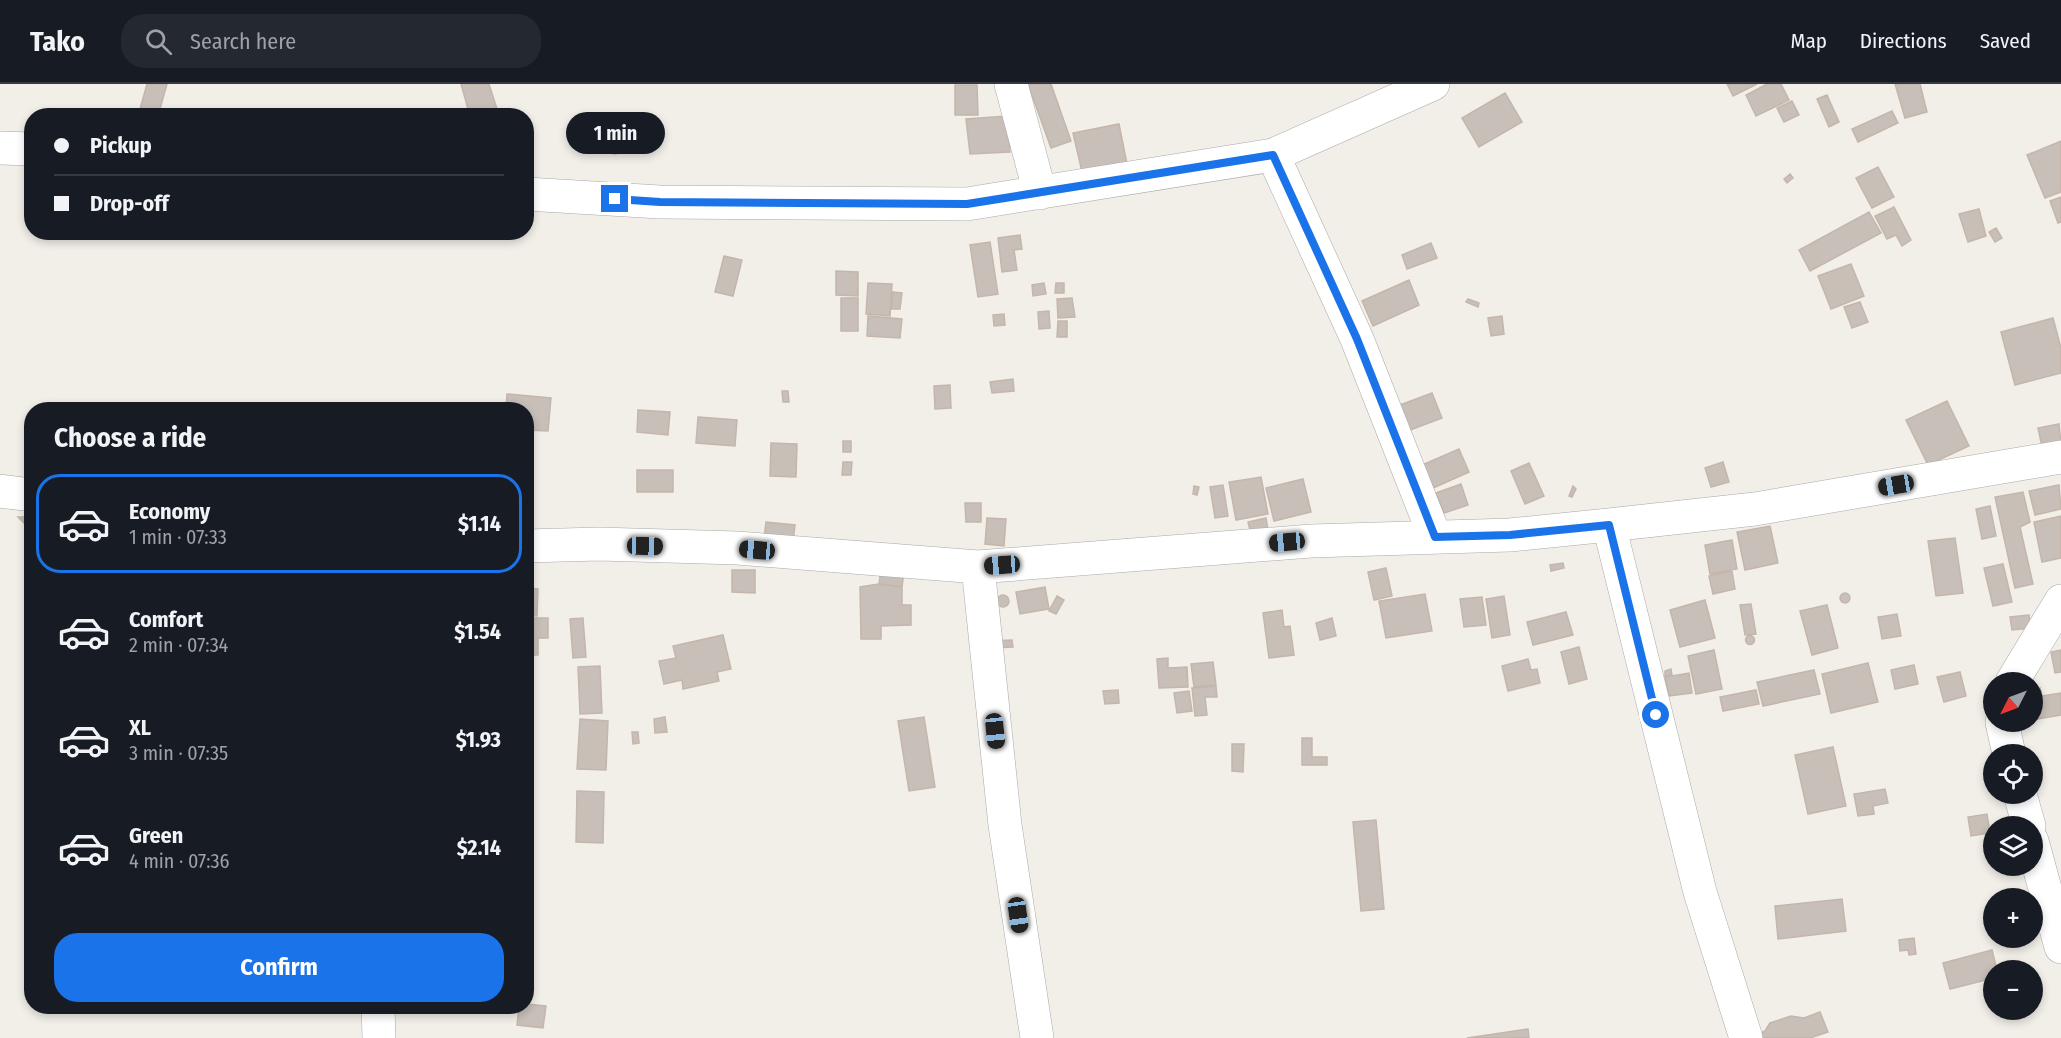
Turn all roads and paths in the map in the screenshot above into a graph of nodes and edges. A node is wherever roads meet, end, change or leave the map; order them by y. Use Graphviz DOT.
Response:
graph roads {
  1 [pos="1011,84"];
  2 [pos="1433,84"];
  3 [pos="0,148"];
  4 [pos="24,149"];
  5 [pos="1273,155"];
  6 [pos="1040,193"];
  7 [pos="534,194"];
  8 [pos="2061,457"];
  9 [pos="0,491"];
  10 [pos="24,494"];
  11 [pos="1609,525"];
  12 [pos="1435,537"];
  13 [pos="534,546"];
  14 [pos="978,567"];
  15 [pos="2061,601"];
  16 [pos="2018,672"];
  17 [pos="2042,876"];
  18 [pos="2061,947"];
  19 [pos="378,1014"];
  20 [pos="378,1038"];
  21 [pos="1037,1038"];
  22 [pos="1746,1038"];
  1 -- 6 [label="street"];
  2 -- 5 [label="street"];
  3 -- 4 [label="street"];
  5 -- 6 [label="street"];
  5 -- 12 [label="street"];
  6 -- 7 [label="street"];
  8 -- 11 [label="street"];
  9 -- 10 [label="street"];
  11 -- 12 [label="street"];
  11 -- 22 [label="street"];
  12 -- 14 [label="street"];
  13 -- 14 [label="street"];
  14 -- 21 [label="street"];
  15 -- 16 [label="street"];
  17 -- 18 [label="street"];
  19 -- 20 [label="street"];
}
